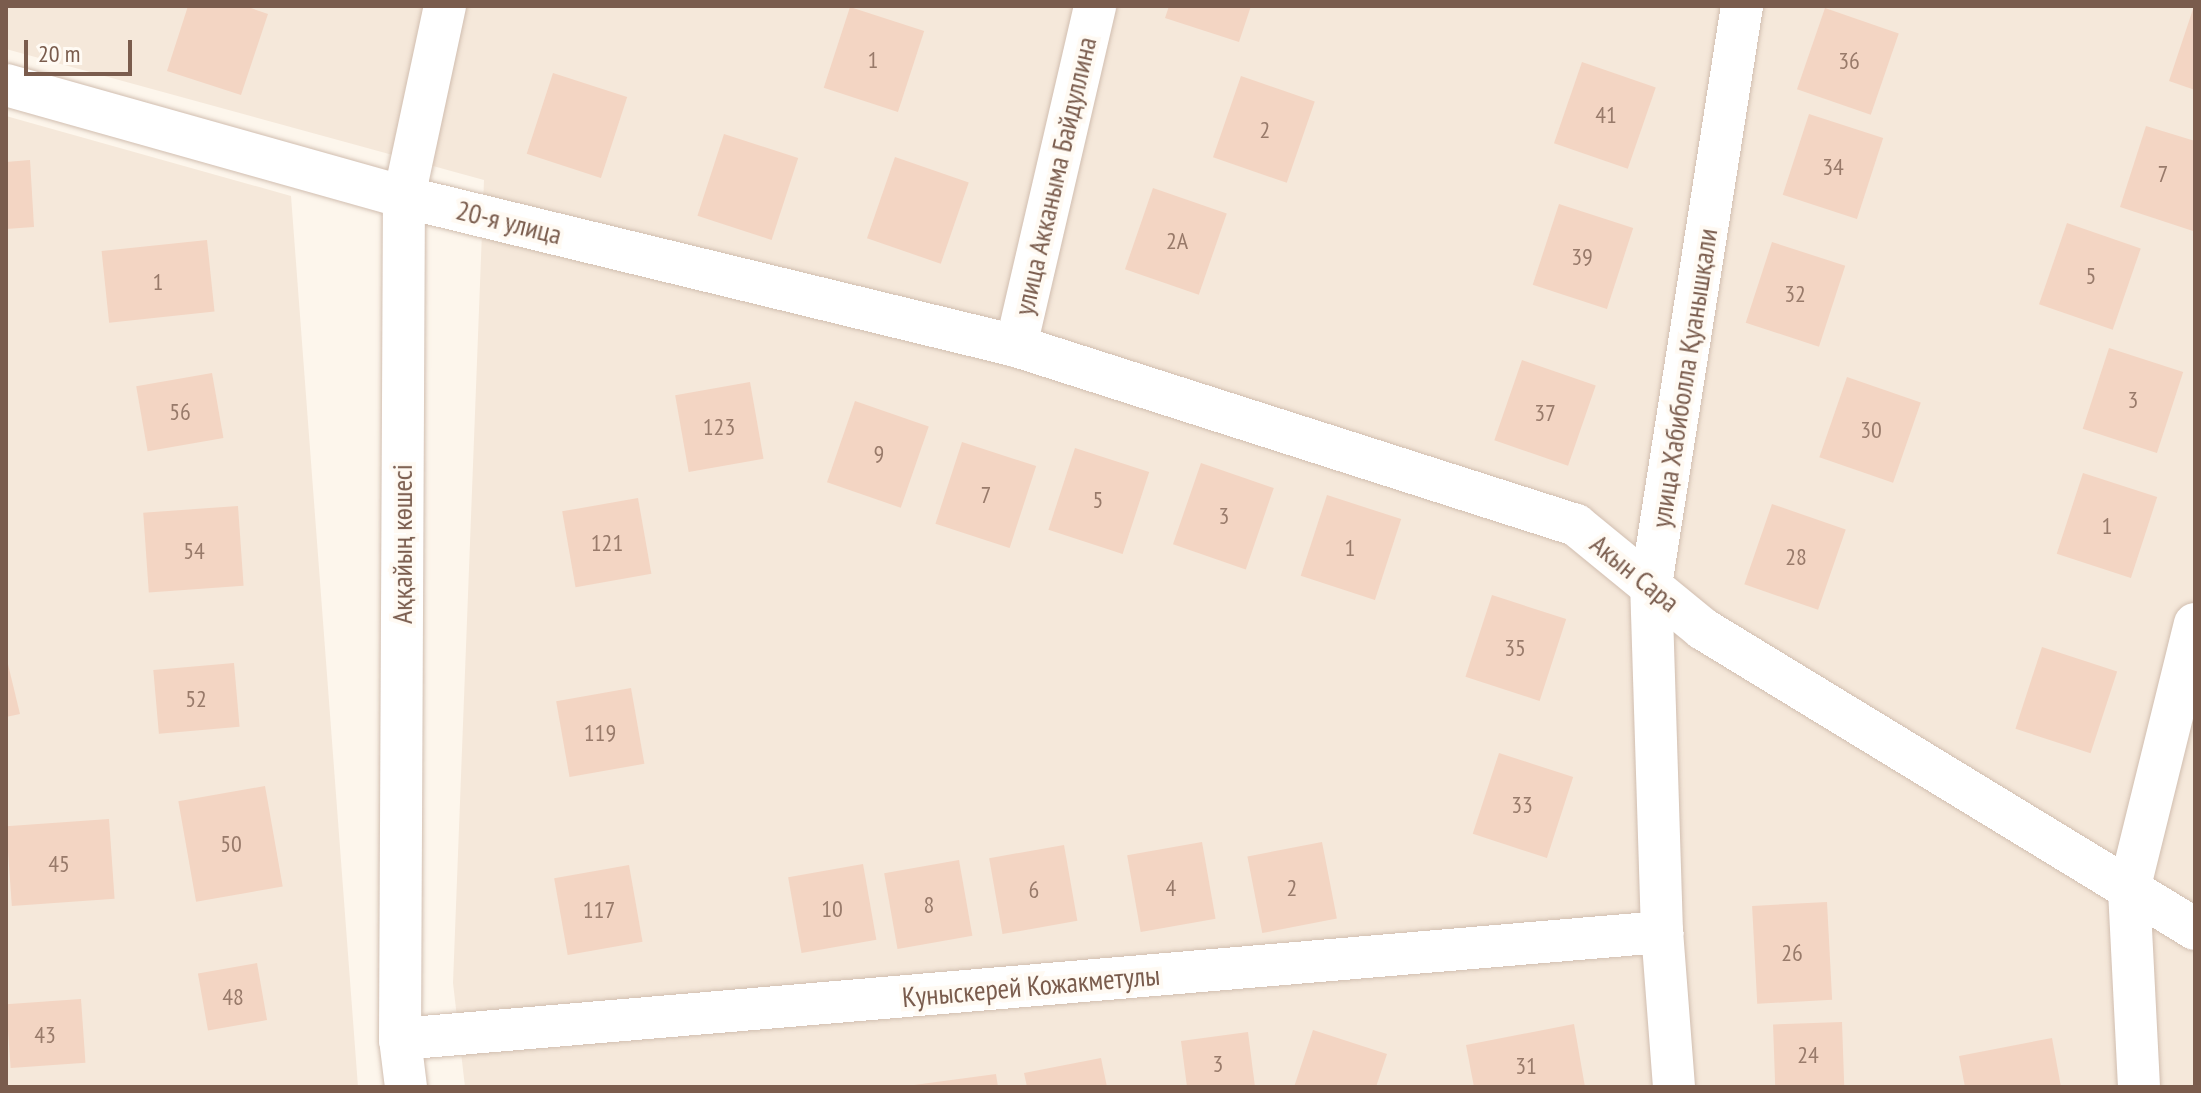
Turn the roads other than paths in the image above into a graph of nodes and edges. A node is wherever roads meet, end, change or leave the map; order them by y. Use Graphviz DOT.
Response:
graph roads {
  1 [pos="445,6"];
  2 [pos="1095,6"];
  3 [pos="1742,6"];
  4 [pos="6,85"];
  5 [pos="404,197"];
  6 [pos="1016,346"];
  7 [pos="1651,585"];
  8 [pos="2195,624"];
  9 [pos="2129,890"];
  10 [pos="2195,929"];
  11 [pos="1662,932"];
  12 [pos="400,1039"];
  13 [pos="406,1087"];
  14 [pos="1674,1087"];
  15 [pos="2139,1087"];
  1 -- 5 [label="street, Аққайың көшесі"];
  2 -- 6 [label="street, улица Акканыма Байдуллина"];
  3 -- 7 [label="street, улица Хабиболла Қуанышқали"];
  4 -- 5 [label="street, 20-я улица"];
  5 -- 6 [label="street, 20-я улица"];
  5 -- 12 [label="street, Аққайың көшесі"];
  6 -- 7 [label="street, Акын Сара"];
  7 -- 9 [label="street, Акын Сара"];
  7 -- 11 [label="street, улица Хабиболла Қуанышқали"];
  8 -- 9 [label="street"];
  9 -- 10 [label="street, Акын Сара"];
  9 -- 15 [label="street"];
  11 -- 12 [label="street, Куныскерей Кожакметулы"];
  11 -- 14 [label="street, улица Хабиболла Қуанышқали"];
  12 -- 13 [label="street, Аққайың көшесі"];
}
